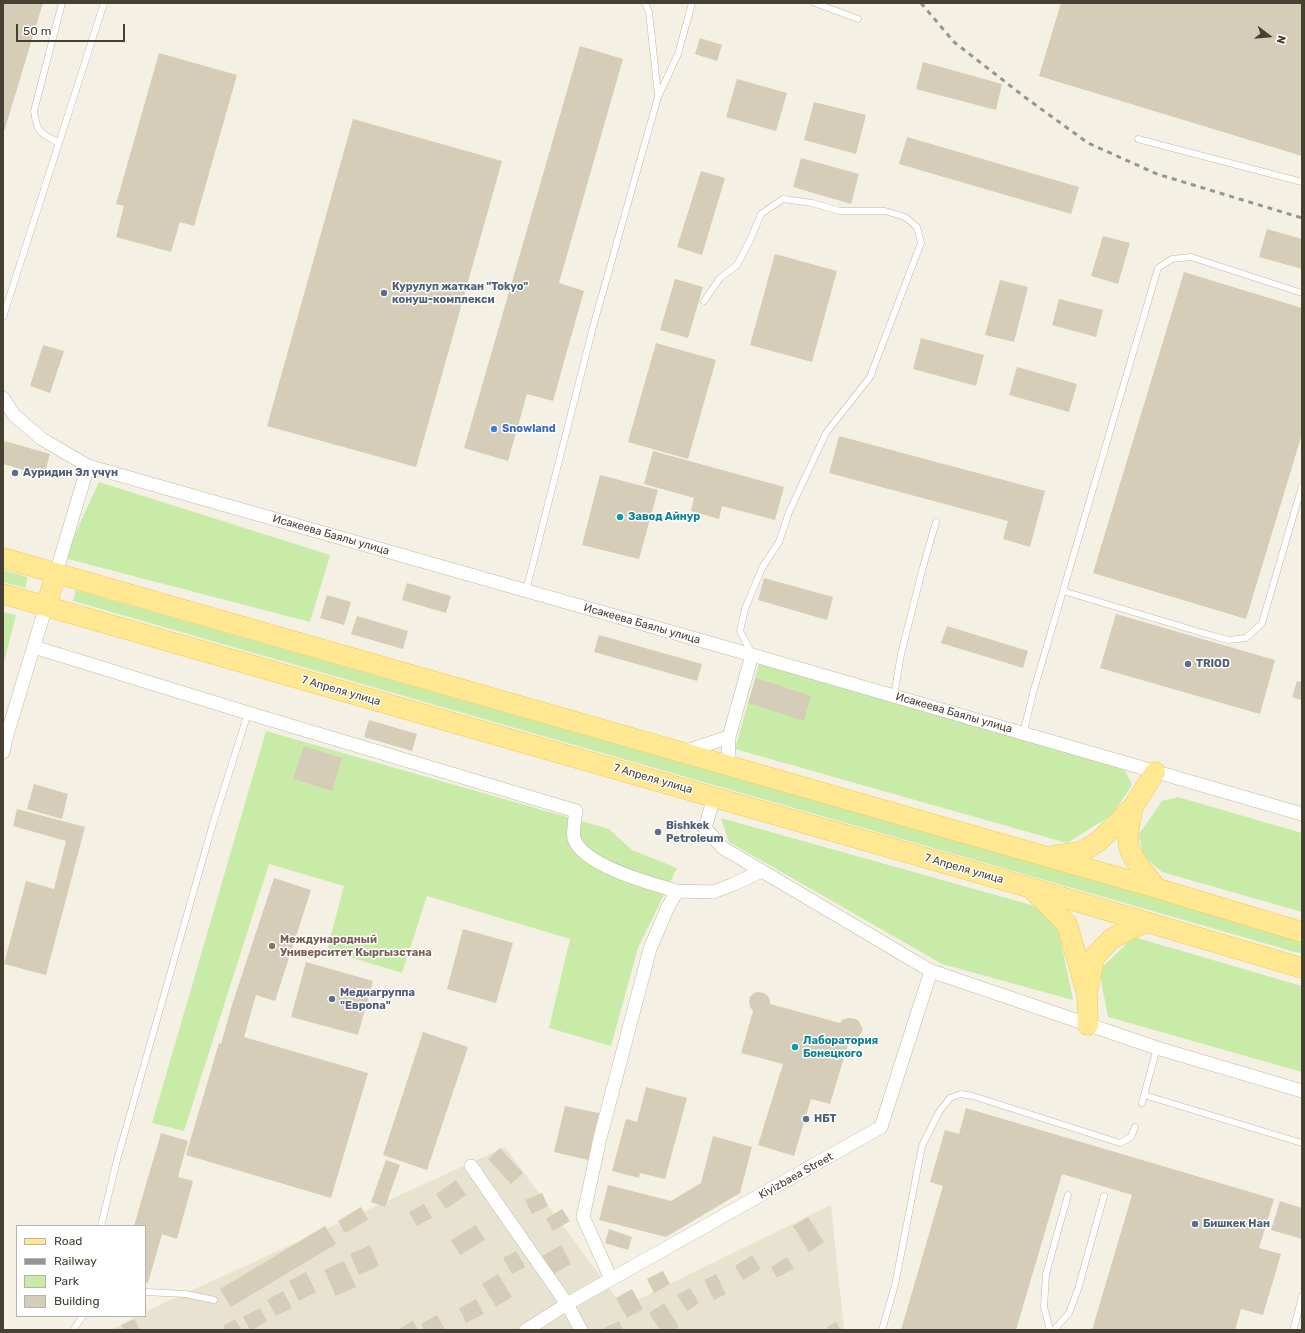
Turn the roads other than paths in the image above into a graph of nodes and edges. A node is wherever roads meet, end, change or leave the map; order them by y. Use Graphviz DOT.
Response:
graph roads {
  1 [pos="62,3"];
  2 [pos="104,3"];
  3 [pos="645,3"];
  4 [pos="692,3"];
  5 [pos="815,3"];
  6 [pos="858,19"];
  7 [pos="658,97"];
  8 [pos="1138,139"];
  9 [pos="59,143"];
  10 [pos="1302,182"];
  11 [pos="1302,293"];
  12 [pos="704,301"];
  13 [pos="3,317"];
  14 [pos="3,398"];
  15 [pos="88,466"];
  16 [pos="1302,486"];
  17 [pos="936,522"];
  18 [pos="3,558"];
  19 [pos="56,573"];
  20 [pos="526,591"];
  21 [pos="1063,591"];
  22 [pos="3,594"];
  23 [pos="46,606"];
  24 [pos="34,647"];
  25 [pos="752,655"];
  26 [pos="894,696"];
  27 [pos="248,713"];
  28 [pos="1023,734"];
  29 [pos="729,737"];
  30 [pos="3,752"];
  31 [pos="683,752"];
  32 [pos="728,765"];
  33 [pos="1155,772"];
  34 [pos="714,797"];
  35 [pos="1133,807"];
  36 [pos="1302,814"];
  37 [pos="1048,857"];
  38 [pos="762,871"];
  39 [pos="1031,888"];
  40 [pos="1156,888"];
  41 [pos="677,891"];
  42 [pos="1145,922"];
  43 [pos="1302,932"];
  44 [pos="1302,968"];
  45 [pos="931,971"];
  46 [pos="1086,994"];
  47 [pos="1088,1025"];
  48 [pos="1157,1048"];
  49 [pos="1302,1091"];
  50 [pos="1144,1095"];
  51 [pos="1142,1103"];
  52 [pos="1135,1127"];
  53 [pos="1302,1143"];
  54 [pos="471,1166"];
  55 [pos="1068,1195"];
  56 [pos="1104,1196"];
  57 [pos="101,1225"];
  58 [pos="611,1279"];
  59 [pos="146,1292"];
  60 [pos="1302,1296"];
  61 [pos="214,1300"];
  62 [pos="567,1304"];
  63 [pos="82,1317"];
  64 [pos="1294,1328"];
  65 [pos="73,1330"];
  66 [pos="526,1330"];
  67 [pos="582,1330"];
  68 [pos="882,1330"];
  69 [pos="1050,1330"];
  70 [pos="1054,1330"];
  1 -- 9 [label="lane"];
  2 -- 9 [label="lane"];
  3 -- 7 [label="lane"];
  4 -- 7 [label="lane"];
  5 -- 6 [label="lane"];
  7 -- 20 [label="lane"];
  8 -- 10 [label="lane"];
  9 -- 13 [label="lane"];
  11 -- 21 [label="lane"];
  12 -- 25 [label="lane"];
  14 -- 15 [label="street, Исакеева Баялы улица"];
  15 -- 19 [label="street"];
  15 -- 20 [label="street, Исакеева Баялы улица"];
  16 -- 21 [label="lane"];
  17 -- 26 [label="lane"];
  18 -- 19 [label="main road"];
  19 -- 23 [label="main road"];
  19 -- 31 [label="main road"];
  20 -- 25 [label="street, Исакеева Баялы улица"];
  21 -- 28 [label="lane"];
  22 -- 23 [label="main road, 7 Апреля улица"];
  23 -- 24 [label="street"];
  23 -- 34 [label="main road, 7 Апреля улица"];
  24 -- 27 [label="street"];
  24 -- 30 [label="street"];
  25 -- 26 [label="street, Исакеева Баялы улица"];
  25 -- 29 [label="street"];
  26 -- 28 [label="street, Исакеева Баялы улица"];
  27 -- 41 [label="street"];
  27 -- 57 [label="lane"];
  28 -- 33 [label="street, Исакеева Баялы улица"];
  29 -- 31 [label="street"];
  29 -- 32 [label="street"];
  31 -- 32 [label="main road"];
  32 -- 37 [label="main road"];
  33 -- 35 [label="main road"];
  33 -- 36 [label="street, Исакеева Баялы улица"];
  34 -- 38 [label="street"];
  34 -- 39 [label="main road, 7 Апреля улица"];
  35 -- 37 [label="main road"];
  35 -- 40 [label="main road"];
  37 -- 40 [label="main road"];
  38 -- 41 [label="street"];
  38 -- 45 [label="street"];
  39 -- 42 [label="main road, 7 Апреля улица"];
  39 -- 46 [label="main road"];
  40 -- 43 [label="main road"];
  41 -- 58 [label="street"];
  42 -- 44 [label="main road, 7 Апреля улица"];
  42 -- 46 [label="main road"];
  45 -- 47 [label="street"];
  45 -- 58 [label="street, Kiyizbaea Street"];
  46 -- 47 [label="main road"];
  47 -- 48 [label="street"];
  48 -- 49 [label="street"];
  48 -- 50 [label="lane"];
  50 -- 51 [label="lane"];
  50 -- 53 [label="lane"];
  52 -- 68 [label="lane"];
  54 -- 62 [label="street"];
  55 -- 69 [label="lane"];
  56 -- 70 [label="lane"];
  58 -- 62 [label="street, Kiyizbaea Street"];
  59 -- 61 [label="lane"];
  60 -- 64 [label="lane"];
  62 -- 66 [label="street, Kiyizbaea Street"];
  62 -- 67 [label="street"];
  63 -- 65 [label="lane"];
}
